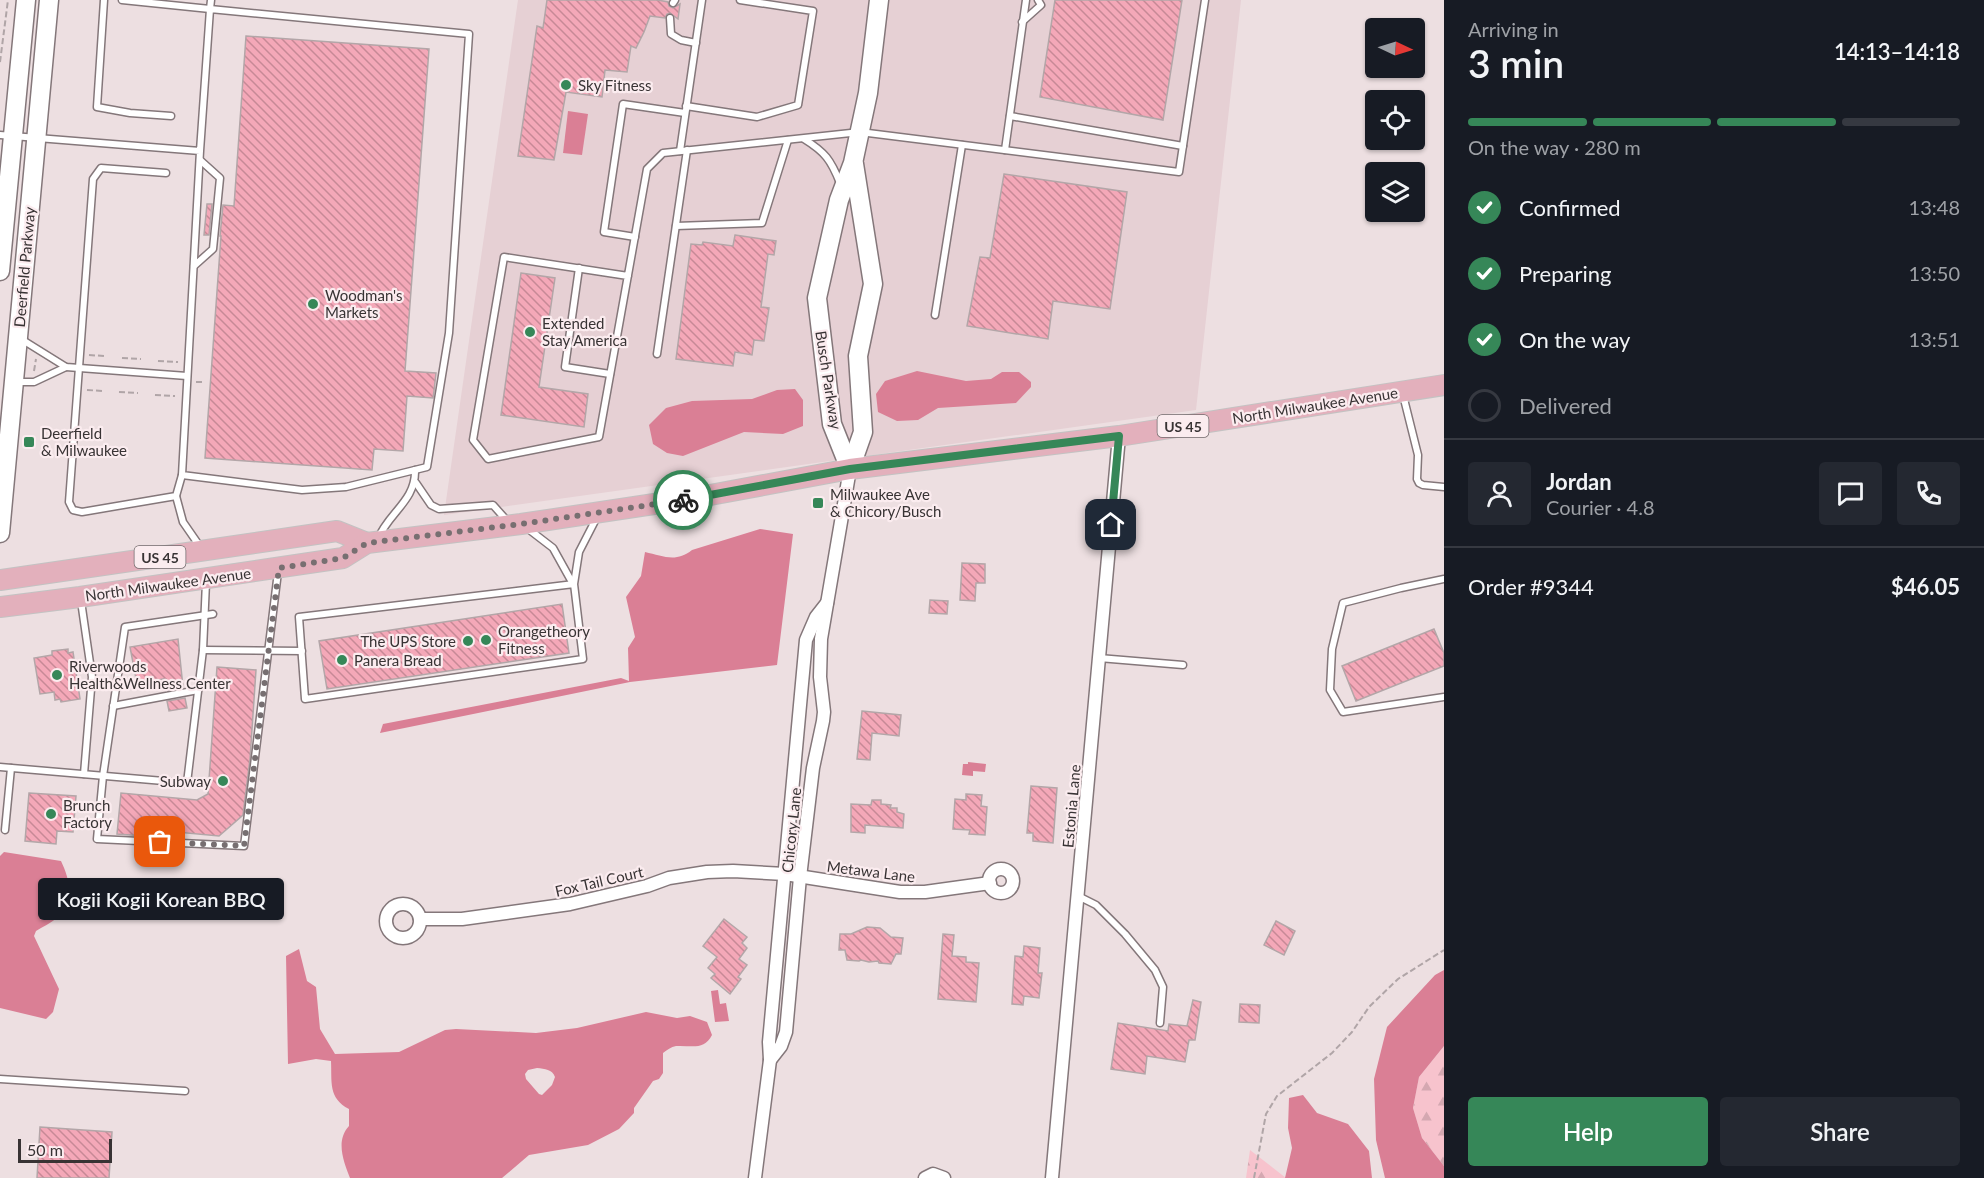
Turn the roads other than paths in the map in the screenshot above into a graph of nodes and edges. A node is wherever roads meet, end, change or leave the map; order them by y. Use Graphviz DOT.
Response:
graph roads {
  1 [pos="26,0"];
  2 [pos="49,0"];
  3 [pos="104,0"];
  4 [pos="122,0"];
  5 [pos="211,0"];
  6 [pos="702,0"];
  7 [pos="740,0"];
  8 [pos="879,0"];
  9 [pos="1026,0"];
  10 [pos="1038,0"];
  11 [pos="1205,0"];
  12 [pos="157,2"];
  13 [pos="210,9"];
  14 [pos="670,18"];
  15 [pos="1022,22"];
  16 [pos="696,43"];
  17 [pos="686,110"];
  18 [pos="171,116"];
  19 [pos="1010,116"];
  20 [pos="860,132"];
  21 [pos="7,136"];
  22 [pos="36,138"];
  23 [pos="804,138"];
  24 [pos="788,140"];
  25 [pos="962,145"];
  26 [pos="1183,146"];
  27 [pos="1005,150"];
  28 [pos="200,151"];
  29 [pos="683,151"];
  30 [pos="200,160"];
  31 [pos="853,163"];
  32 [pos="166,173"];
  33 [pos="842,191"];
  34 [pos="676,226"];
  35 [pos="635,237"];
  36 [pos="193,267"];
  37 [pos="579,268"];
  38 [pos="0,271"];
  39 [pos="628,276"];
  40 [pos="935,315"];
  41 [pos="18,337"];
  42 [pos="657,354"];
  43 [pos="66,367"];
  44 [pos="80,368"];
  45 [pos="610,374"];
  46 [pos="187,376"];
  47 [pos="14,382"];
  48 [pos="1444,385"];
  49 [pos="1402,392"];
  50 [pos="1119,436"];
  51 [pos="850,469"];
  52 [pos="415,470"];
  53 [pos="182,475"];
  54 [pos="416,483"];
  55 [pos="1444,487"];
  56 [pos="177,496"];
  57 [pos="599,512"];
  58 [pos="516,525"];
  59 [pos="0,533"];
  60 [pos="372,543"];
  61 [pos="203,551"];
  62 [pos="279,568"];
  63 [pos="207,578"];
  64 [pos="1444,579"];
  65 [pos="0,580"];
  66 [pos="574,584"];
  67 [pos="80,597"];
  68 [pos="829,600"];
  69 [pos="0,607"];
  70 [pos="213,614"];
  71 [pos="204,617"];
  72 [pos="202,650"];
  73 [pos="268,651"];
  74 [pos="302,651"];
  75 [pos="1099,658"];
  76 [pos="1182,665"];
  77 [pos="198,690"];
  78 [pos="800,697"];
  79 [pos="1444,697"];
  80 [pos="822,699"];
  81 [pos="113,706"];
  82 [pos="0,767"];
  83 [pos="11,768"];
  84 [pos="84,774"];
  85 [pos="103,776"];
  86 [pos="5,830"];
  87 [pos="785,874"];
  88 [pos="800,877"];
  89 [pos="990,883"];
  90 [pos="1078,895"];
  91 [pos="420,919"];
  92 [pos="1160,1023"];
  93 [pos="770,1060"];
  94 [pos="0,1079"];
  95 [pos="185,1091"];
  96 [pos="755,1178"];
  97 [pos="925,1178"];
  98 [pos="944,1178"];
  99 [pos="1052,1178"];
  1 -- 21 [label="main road, Deerfield Parkway"];
  2 -- 22 [label="main road, Deerfield Parkway"];
  3 -- 18 [label="lane"];
  4 -- 12 [label="lane"];
  5 -- 13 [label="lane"];
  6 -- 16 [label="lane"];
  7 -- 17 [label="lane"];
  8 -- 20 [label="main road, Busch Parkway"];
  9 -- 15 [label="lane"];
  10 -- 15 [label="lane"];
  11 -- 26 [label="lane"];
  12 -- 13 [label="lane"];
  13 -- 28 [label="lane"];
  13 -- 52 [label="lane"];
  14 -- 16 [label="lane"];
  15 -- 19 [label="lane"];
  16 -- 17 [label="lane"];
  17 -- 29 [label="lane"];
  17 -- 35 [label="lane"];
  19 -- 26 [label="lane"];
  19 -- 27 [label="lane"];
  20 -- 23 [label="lane"];
  20 -- 25 [label="lane"];
  20 -- 31 [label="main road, Busch Parkway"];
  21 -- 22 [label="lane"];
  21 -- 38 [label="main road, Deerfield Parkway"];
  22 -- 28 [label="lane"];
  22 -- 41 [label="main road, Deerfield Parkway"];
  23 -- 24 [label="lane"];
  23 -- 33 [label="lane"];
  24 -- 29 [label="lane"];
  24 -- 34 [label="lane"];
  25 -- 27 [label="lane"];
  25 -- 40 [label="lane"];
  26 -- 27 [label="lane"];
  28 -- 30 [label="lane"];
  29 -- 34 [label="lane"];
  29 -- 35 [label="lane"];
  30 -- 36 [label="lane"];
  30 -- 36 [label="lane"];
  31 -- 33 [label="main road, Busch Parkway"];
  31 -- 51 [label="main road, Busch Parkway"];
  32 -- 44 [label="lane"];
  33 -- 51 [label="main road, Busch Parkway"];
  34 -- 42 [label="lane"];
  35 -- 39 [label="lane"];
  36 -- 46 [label="lane"];
  37 -- 39 [label="lane"];
  37 -- 45 [label="lane"];
  37 -- 45 [label="lane"];
  39 -- 45 [label="lane"];
  41 -- 43 [label="lane"];
  41 -- 47 [label="main road, Deerfield Parkway"];
  43 -- 44 [label="lane"];
  43 -- 47 [label="lane"];
  44 -- 46 [label="lane"];
  44 -- 56 [label="lane"];
  46 -- 53 [label="lane"];
  47 -- 59 [label="main road, Deerfield Parkway"];
  48 -- 49 [label="main road, North Milwaukee Avenue / US 45"];
  49 -- 50 [label="main road, North Milwaukee Avenue / US 45"];
  49 -- 55 [label="lane"];
  50 -- 51 [label="main road, North Milwaukee Avenue / US 45"];
  50 -- 75 [label="street, Estonia Lane"];
  51 -- 57 [label="main road, North Milwaukee Avenue / US 45"];
  51 -- 68 [label="street, Chicory Lane"];
  52 -- 53 [label="lane"];
  52 -- 54 [label="lane"];
  53 -- 56 [label="lane"];
  54 -- 58 [label="lane"];
  54 -- 60 [label="lane"];
  56 -- 61 [label="lane"];
  57 -- 58 [label="main road, North Milwaukee Avenue / US 45"];
  57 -- 66 [label="lane"];
  58 -- 60 [label="main road, North Milwaukee Avenue / US 45"];
  58 -- 66 [label="lane"];
  60 -- 61 [label="main road, North Milwaukee Avenue / US 45"];
  60 -- 62 [label="main road, North Milwaukee Avenue / US 45"];
  61 -- 65 [label="main road, North Milwaukee Avenue / US 45"];
  62 -- 63 [label="main road, North Milwaukee Avenue / US 45"];
  62 -- 73 [label="lane"];
  63 -- 67 [label="main road, North Milwaukee Avenue / US 45"];
  63 -- 71 [label="lane"];
  64 -- 79 [label="lane"];
  66 -- 74 [label="lane"];
  66 -- 74 [label="lane"];
  67 -- 69 [label="main road, North Milwaukee Avenue / US 45"];
  67 -- 84 [label="lane"];
  68 -- 78 [label="street, Chicory Lane"];
  68 -- 80 [label="street, Chicory Lane"];
  70 -- 71 [label="lane"];
  71 -- 72 [label="lane"];
  71 -- 81 [label="lane"];
  72 -- 73 [label="lane"];
  72 -- 77 [label="lane"];
  73 -- 74 [label="lane"];
  73 -- 85 [label="lane"];
  75 -- 76 [label="lane"];
  75 -- 90 [label="street, Estonia Lane"];
  77 -- 81 [label="lane"];
  77 -- 85 [label="lane"];
  78 -- 80 [label="street"];
  78 -- 87 [label="street, Chicory Lane"];
  80 -- 88 [label="street, Chicory Lane"];
  81 -- 85 [label="lane"];
  82 -- 83 [label="lane"];
  83 -- 84 [label="lane"];
  83 -- 86 [label="lane"];
  84 -- 85 [label="lane"];
  87 -- 88 [label="street, Metawa Lane"];
  87 -- 91 [label="street, Fox Tail Court"];
  87 -- 93 [label="street, Chicory Lane"];
  88 -- 89 [label="street, Metawa Lane"];
  88 -- 93 [label="street, Chicory Lane"];
  90 -- 92 [label="lane"];
  90 -- 99 [label="street, Estonia Lane"];
  93 -- 96 [label="street, Chicory Lane"];
  94 -- 95 [label="lane"];
  97 -- 98 [label="street"];
}
